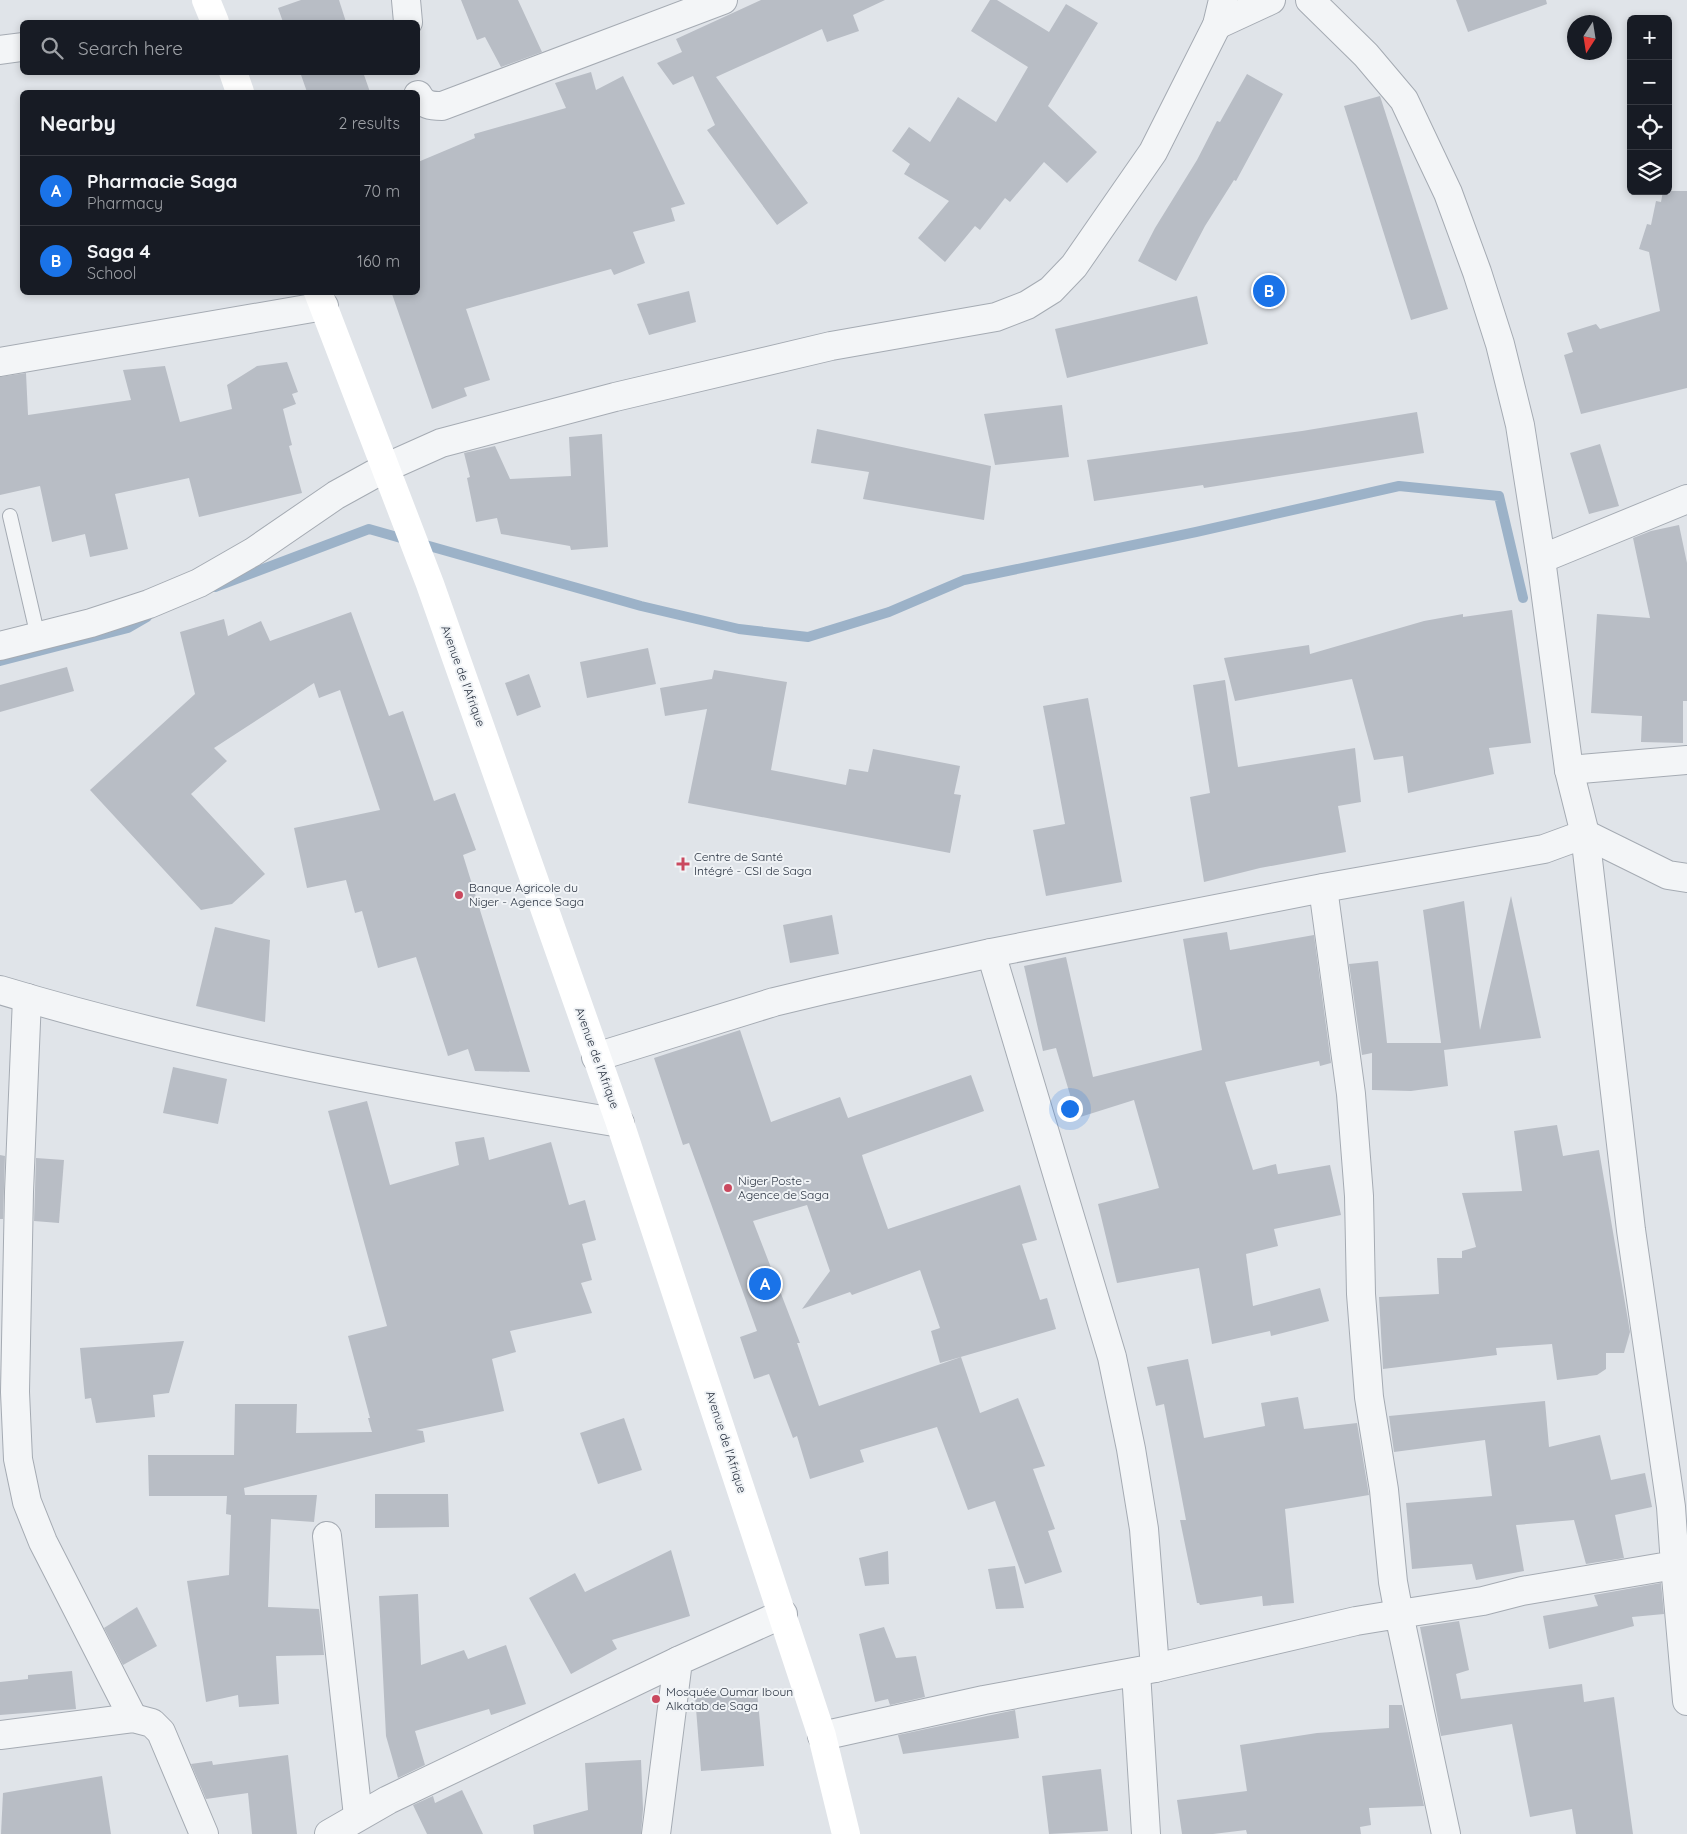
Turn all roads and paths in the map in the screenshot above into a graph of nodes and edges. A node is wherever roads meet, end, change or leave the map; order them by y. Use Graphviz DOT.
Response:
graph roads {
  1 [pos="206,0"];
  2 [pos="406,0"];
  3 [pos="723,0"];
  4 [pos="1271,0"];
  5 [pos="1310,0"];
  6 [pos="1220,13"];
  7 [pos="214,20"];
  8 [pos="408,20"];
  9 [pos="20,47"];
  10 [pos="0,50"];
  11 [pos="234,75"];
  12 [pos="413,75"];
  13 [pos="239,90"];
  14 [pos="416,90"];
  15 [pos="420,99"];
  16 [pos="321,299"];
  17 [pos="0,362"];
  18 [pos="385,468"];
  19 [pos="1687,499"];
  20 [pos="10,516"];
  21 [pos="1541,559"];
  22 [pos="38,637"];
  23 [pos="0,646"];
  24 [pos="1687,760"];
  25 [pos="1569,770"];
  26 [pos="1585,834"];
  27 [pos="1687,878"];
  28 [pos="1324,888"];
  29 [pos="991,953"];
  30 [pos="0,990"];
  31 [pos="27,998"];
  32 [pos="596,1057"];
  33 [pos="620,1124"];
  34 [pos="8,1393"];
  35 [pos="327,1536"];
  36 [pos="1674,1565"];
  37 [pos="783,1614"];
  38 [pos="1399,1614"];
  39 [pos="678,1661"];
  40 [pos="1146,1670"];
  41 [pos="1687,1701"];
  42 [pos="133,1718"];
  43 [pos="0,1735"];
  44 [pos="822,1736"];
  45 [pos="358,1816"];
  46 [pos="204,1834"];
  47 [pos="329,1834"];
  48 [pos="656,1834"];
  49 [pos="846,1834"];
  50 [pos="1146,1834"];
  51 [pos="1446,1834"];
  1 -- 7 [label="main road"];
  2 -- 8 [label="street"];
  3 -- 15 [label="street"];
  4 -- 6 [label="street"];
  5 -- 21 [label="street"];
  6 -- 18 [label="street"];
  9 -- 10 [label="street"];
  11 -- 13 [label="main road"];
  12 -- 14 [label="street"];
  16 -- 17 [label="street"];
  16 -- 18 [label="main road, Avenue de l'Afrique"];
  18 -- 22 [label="street"];
  18 -- 32 [label="main road, Avenue de l'Afrique"];
  19 -- 21 [label="street"];
  20 -- 22 [label="lane"];
  21 -- 25 [label="street"];
  22 -- 23 [label="street"];
  24 -- 25 [label="street"];
  25 -- 26 [label="street"];
  26 -- 27 [label="street"];
  26 -- 28 [label="street"];
  26 -- 36 [label="street"];
  28 -- 29 [label="street"];
  28 -- 38 [label="street"];
  29 -- 32 [label="street"];
  29 -- 40 [label="street"];
  30 -- 31 [label="street"];
  31 -- 33 [label="street"];
  31 -- 34 [label="street"];
  32 -- 33 [label="main road, Avenue de l'Afrique"];
  33 -- 37 [label="main road, Avenue de l'Afrique"];
  34 -- 42 [label="street"];
  35 -- 45 [label="street"];
  36 -- 38 [label="street"];
  36 -- 41 [label="street"];
  37 -- 39 [label="street"];
  37 -- 44 [label="main road, Avenue de l'Afrique"];
  38 -- 40 [label="street"];
  38 -- 51 [label="street"];
  39 -- 45 [label="street"];
  39 -- 48 [label="street"];
  40 -- 44 [label="street"];
  40 -- 50 [label="street"];
  42 -- 43 [label="street"];
  42 -- 46 [label="street"];
  44 -- 49 [label="main road, Avenue de l'Afrique"];
  45 -- 47 [label="street"];
}
